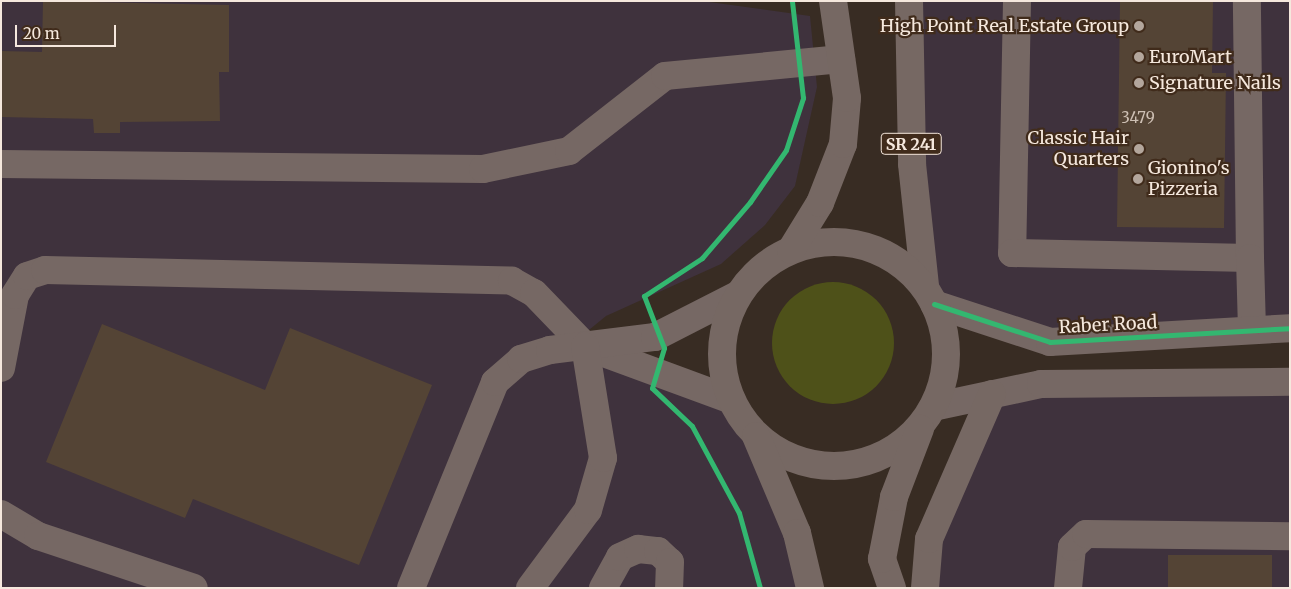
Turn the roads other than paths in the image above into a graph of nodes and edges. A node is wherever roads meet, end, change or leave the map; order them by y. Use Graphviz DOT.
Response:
graph roads {
  1 [pos="833,1"];
  2 [pos="909,1"];
  3 [pos="1017,1"];
  4 [pos="1248,1"];
  5 [pos="842,59"];
  6 [pos="1,164"];
  7 [pos="791,250"];
  8 [pos="1250,258"];
  9 [pos="737,295"];
  10 [pos="929,295"];
  11 [pos="1290,328"];
  12 [pos="1252,330"];
  13 [pos="585,346"];
  14 [pos="1,368"];
  15 [pos="1290,382"];
  16 [pos="992,394"];
  17 [pos="730,398"];
  18 [pos="926,418"];
  19 [pos="756,434"];
  20 [pos="1,514"];
  21 [pos="1290,536"];
  22 [pos="194,588"];
  23 [pos="411,588"];
  24 [pos="530,588"];
  25 [pos="603,588"];
  26 [pos="669,588"];
  27 [pos="810,588"];
  28 [pos="892,588"];
  29 [pos="925,588"];
  30 [pos="1068,588"];
  1 -- 5 [label="main road"];
  2 -- 10 [label="main road, SR 241"];
  3 -- 8 [label="street"];
  4 -- 8 [label="street"];
  5 -- 6 [label="street"];
  5 -- 7 [label="main road"];
  7 -- 9 [label="main road"];
  7 -- 10 [label="main road"];
  8 -- 12 [label="street"];
  9 -- 13 [label="street"];
  9 -- 17 [label="main road"];
  10 -- 12 [label="street, Raber Road"];
  10 -- 18 [label="main road"];
  11 -- 12 [label="street, Raber Road"];
  13 -- 14 [label="street"];
  13 -- 17 [label="street"];
  13 -- 23 [label="street"];
  13 -- 24 [label="street"];
  15 -- 16 [label="street"];
  16 -- 18 [label="street"];
  16 -- 29 [label="main road"];
  17 -- 19 [label="main road"];
  18 -- 19 [label="main road"];
  18 -- 28 [label="main road"];
  19 -- 27 [label="main road"];
  20 -- 22 [label="street"];
  21 -- 30 [label="street"];
  25 -- 26 [label="street"];
}
